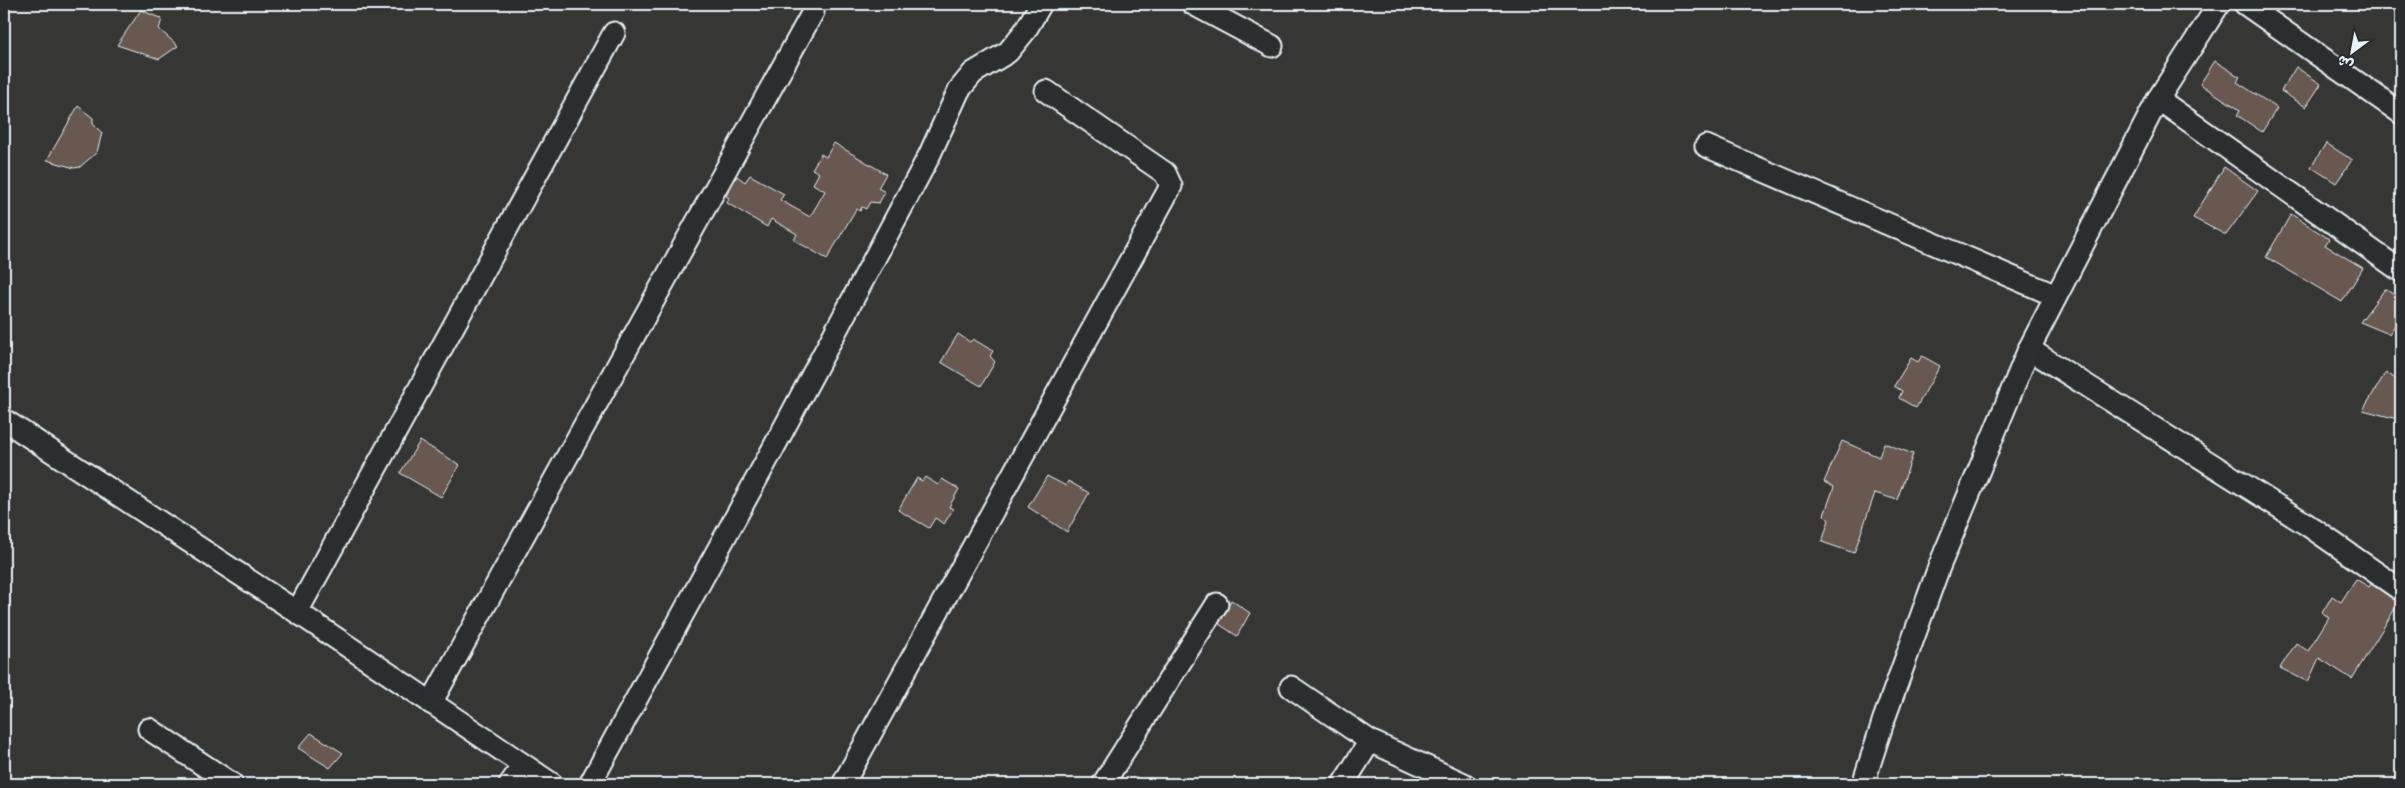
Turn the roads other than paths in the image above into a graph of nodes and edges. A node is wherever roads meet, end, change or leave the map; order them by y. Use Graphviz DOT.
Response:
graph roads {
  1 [pos="1041,4"];
  2 [pos="1193,4"];
  3 [pos="2219,4"];
  4 [pos="2245,4"];
  5 [pos="813,12"];
  6 [pos="614,33"];
  7 [pos="1272,46"];
  8 [pos="1046,91"];
  9 [pos="2158,99"];
  10 [pos="2401,113"];
  11 [pos="1706,146"];
  12 [pos="2401,271"];
  13 [pos="2056,296"];
  14 [pos="2029,349"];
  15 [pos="4,420"];
  16 [pos="2401,590"];
  17 [pos="1217,604"];
  18 [pos="297,612"];
  19 [pos="1291,687"];
  20 [pos="431,703"];
  21 [pos="150,729"];
  22 [pos="1370,741"];
  23 [pos="523,766"];
  24 [pos="232,784"];
  25 [pos="510,784"];
  26 [pos="552,784"];
  27 [pos="590,784"];
  28 [pos="843,784"];
  29 [pos="1103,784"];
  30 [pos="1343,784"];
  31 [pos="1464,784"];
  32 [pos="1863,784"];
  1 -- 27 [label="street"];
  2 -- 7 [label="street"];
  3 -- 9 [label="street"];
  4 -- 10 [label="street"];
  5 -- 20 [label="street"];
  6 -- 18 [label="street"];
  8 -- 28 [label="street"];
  9 -- 12 [label="street"];
  9 -- 13 [label="street"];
  11 -- 13 [label="street"];
  13 -- 14 [label="street"];
  14 -- 16 [label="street"];
  14 -- 32 [label="street"];
  15 -- 18 [label="street"];
  17 -- 29 [label="street"];
  18 -- 20 [label="street"];
  19 -- 22 [label="street"];
  20 -- 23 [label="street"];
  21 -- 24 [label="street"];
  22 -- 30 [label="street"];
  22 -- 31 [label="street"];
  23 -- 25 [label="street"];
  23 -- 26 [label="street"];
}
